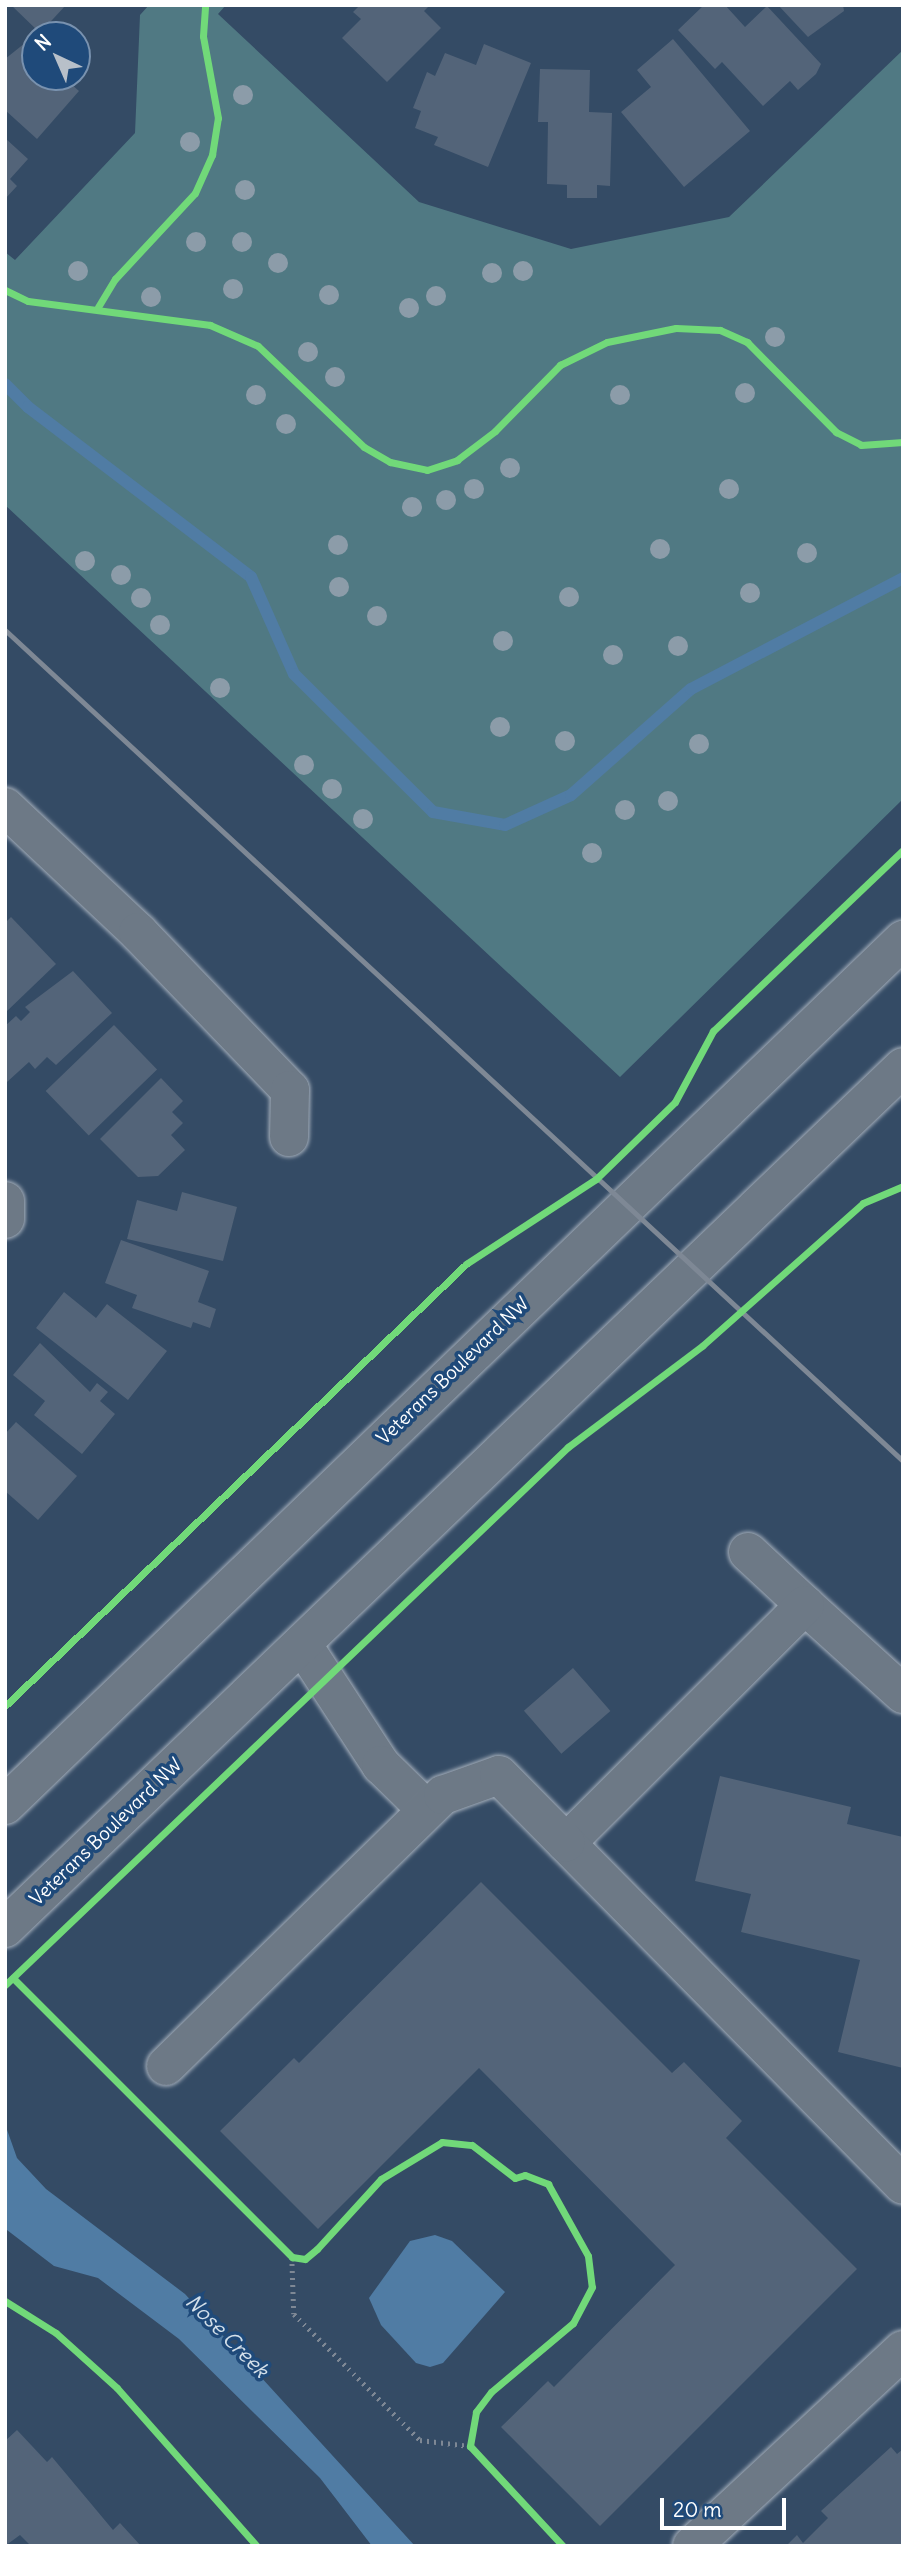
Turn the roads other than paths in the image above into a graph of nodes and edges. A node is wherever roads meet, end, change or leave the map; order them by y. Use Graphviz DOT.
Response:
graph roads {
  1 [pos="5,807"];
  2 [pos="903,940"];
  3 [pos="903,1067"];
  4 [pos="289,1137"];
  5 [pos="5,1201"];
  6 [pos="5,1219"];
  7 [pos="748,1552"];
  8 [pos="805,1605"];
  9 [pos="302,1644"];
  10 [pos="903,1694"];
  11 [pos="5,1805"];
  12 [pos="427,1810"];
  13 [pos="566,1843"];
  14 [pos="5,1928"];
  15 [pos="166,2066"];
  16 [pos="903,2185"];
  17 [pos="903,2350"];
  18 [pos="692,2546"];
  1 -- 4 [label="main road"];
  2 -- 11 [label="main road, Veterans Boulevard NW"];
  3 -- 9 [label="main road, Veterans Boulevard NW"];
  5 -- 6 [label="main road"];
  7 -- 8 [label="main road"];
  8 -- 10 [label="main road"];
  8 -- 13 [label="main road"];
  9 -- 12 [label="main road"];
  9 -- 14 [label="main road, Veterans Boulevard NW"];
  12 -- 13 [label="main road"];
  12 -- 15 [label="main road"];
  13 -- 16 [label="main road"];
  17 -- 18 [label="main road"];
}
